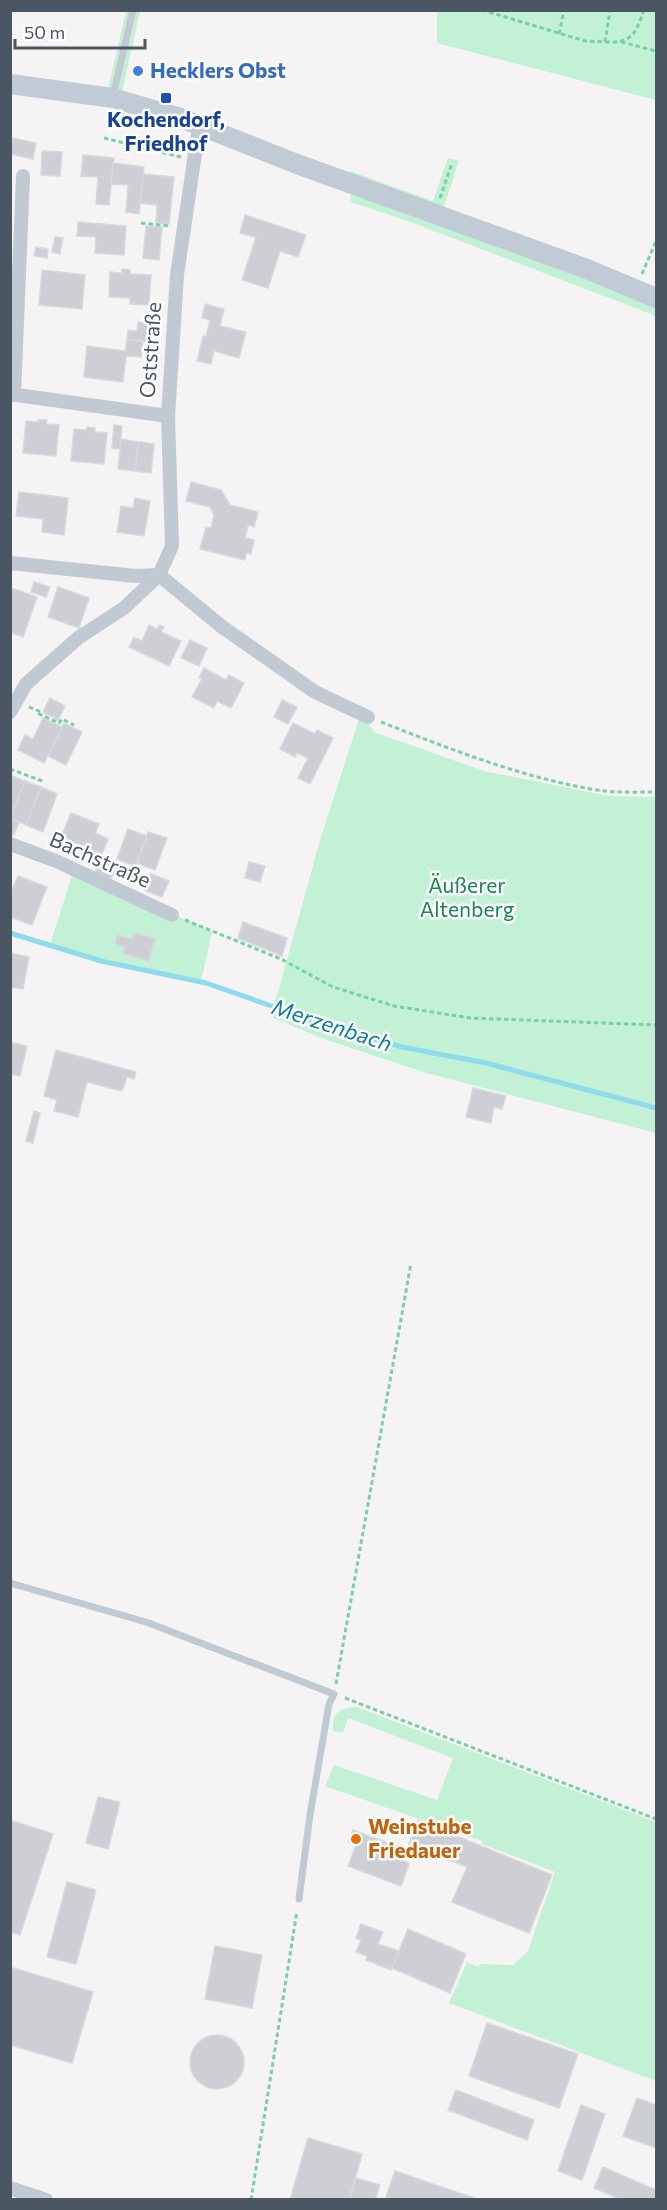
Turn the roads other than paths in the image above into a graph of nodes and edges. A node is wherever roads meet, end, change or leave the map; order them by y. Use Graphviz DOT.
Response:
graph roads {
  1 [pos="133,10"];
  2 [pos="10,84"];
  3 [pos="112,98"];
  4 [pos="199,127"];
  5 [pos="23,177"];
  6 [pos="657,298"];
  7 [pos="12,394"];
  8 [pos="168,416"];
  9 [pos="10,562"];
  10 [pos="159,575"];
  11 [pos="14,706"];
  12 [pos="368,717"];
  13 [pos="10,844"];
  14 [pos="172,915"];
  15 [pos="10,1583"];
  16 [pos="299,1899"];
  17 [pos="10,2188"];
  18 [pos="46,2199"];
  1 -- 3 [label="lane"];
  2 -- 3 [label="main road"];
  3 -- 4 [label="main road"];
  4 -- 6 [label="main road"];
  4 -- 8 [label="street, Oststraße"];
  5 -- 7 [label="street"];
  7 -- 8 [label="street"];
  8 -- 10 [label="street, Oststraße"];
  9 -- 10 [label="street"];
  10 -- 11 [label="street"];
  10 -- 12 [label="street"];
  13 -- 14 [label="street, Bachstraße"];
  15 -- 16 [label="lane"];
  17 -- 18 [label="street"];
}
